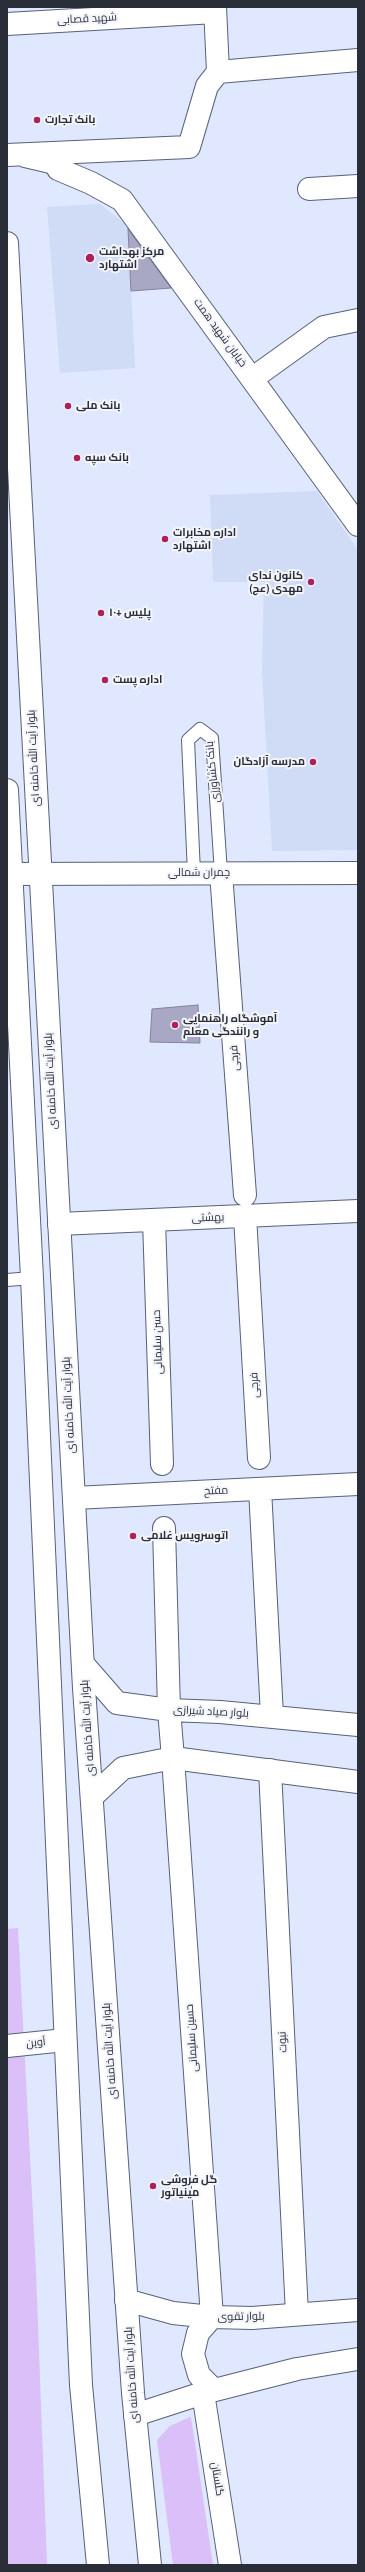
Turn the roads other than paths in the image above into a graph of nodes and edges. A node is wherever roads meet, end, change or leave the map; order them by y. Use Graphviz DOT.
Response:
graph roads {
  1 [pos="215,9"];
  2 [pos="7,24"];
  3 [pos="358,60"];
  4 [pos="218,72"];
  5 [pos="7,156"];
  6 [pos="58,169"];
  7 [pos="358,186"];
  8 [pos="309,189"];
  9 [pos="7,243"];
  10 [pos="358,320"];
  11 [pos="253,378"];
  12 [pos="358,525"];
  13 [pos="7,790"];
  14 [pos="40,873"];
  15 [pos="194,873"];
  16 [pos="222,873"];
  17 [pos="358,873"];
  18 [pos="10,874"];
  19 [pos="245,1195"];
  20 [pos="358,1211"];
  21 [pos="245,1216"];
  22 [pos="154,1220"];
  23 [pos="59,1224"];
  24 [pos="32,1278"];
  25 [pos="7,1280"];
  26 [pos="259,1458"];
  27 [pos="162,1464"];
  28 [pos="358,1484"];
  29 [pos="260,1489"];
  30 [pos="74,1498"];
  31 [pos="164,1528"];
  32 [pos="83,1664"];
  33 [pos="169,1710"];
  34 [pos="272,1716"];
  35 [pos="358,1724"];
  36 [pos="173,1758"];
  37 [pos="270,1770"];
  38 [pos="358,1782"];
  39 [pos="93,1796"];
  40 [pos="65,2040"];
  41 [pos="7,2046"];
  42 [pos="126,2300"];
  43 [pos="358,2310"];
  44 [pos="297,2314"];
  45 [pos="212,2318"];
  46 [pos="358,2359"];
  47 [pos="209,2391"];
  48 [pos="135,2415"];
  49 [pos="98,2565"];
  50 [pos="150,2565"];
  51 [pos="230,2565"];
  1 -- 2 [label="street, شهید قصابی"];
  1 -- 4 [label="street, شهید قصابی"];
  3 -- 4 [label="street"];
  4 -- 5 [label="street"];
  5 -- 6 [label="lane"];
  6 -- 11 [label="street, خیابان شهید همت"];
  7 -- 8 [label="street"];
  9 -- 14 [label="street, بلوار آیت الله خامنه ای"];
  10 -- 11 [label="street"];
  11 -- 12 [label="street, خیابان شهید همت"];
  13 -- 18 [label="street"];
  14 -- 15 [label="street, چمران شمالی"];
  14 -- 18 [label="street, چمران شمالی"];
  14 -- 23 [label="street, بلوار آیت الله خامنه ای"];
  15 -- 16 [label="street, چمران شمالی"];
  15 -- 16 [label="lane, بانک کشاورزی"];
  16 -- 17 [label="street, چمران شمالی"];
  16 -- 19 [label="street, فرجی"];
  18 -- 24 [label="street"];
  20 -- 21 [label="street, بهشتی"];
  21 -- 22 [label="street, بهشتی"];
  21 -- 26 [label="street, فرجی"];
  22 -- 23 [label="street, بهشتی"];
  22 -- 27 [label="street, حسن سلیمانی"];
  23 -- 30 [label="street, بلوار آیت الله خامنه ای"];
  24 -- 25 [label="lane"];
  24 -- 40 [label="street"];
  28 -- 29 [label="street, مفتح"];
  29 -- 30 [label="street, مفتح"];
  29 -- 34 [label="street"];
  30 -- 32 [label="street, بلوار آیت الله خامنه ای"];
  31 -- 33 [label="street"];
  32 -- 33 [label="street, بلوار صیاد شیرازی"];
  32 -- 39 [label="street, بلوار آیت الله خامنه ای"];
  33 -- 34 [label="street, بلوار صیاد شیرازی"];
  33 -- 36 [label="street, حسین سلیمانی"];
  34 -- 35 [label="street, بلوار صیاد شیرازی"];
  36 -- 37 [label="street"];
  36 -- 39 [label="street"];
  36 -- 45 [label="street, حسین سلیمانی"];
  37 -- 38 [label="street"];
  37 -- 44 [label="street, نبوت"];
  39 -- 42 [label="street, بلوار آیت الله خامنه ای"];
  40 -- 41 [label="street, آوین"];
  40 -- 49 [label="street"];
  42 -- 45 [label="street, بلوار تقوی"];
  42 -- 48 [label="street, بلوار آیت الله خامنه ای"];
  43 -- 44 [label="street, بلوار تقوی"];
  44 -- 45 [label="street, بلوار تقوی"];
  45 -- 47 [label="street"];
  46 -- 47 [label="street"];
  47 -- 48 [label="street"];
  47 -- 51 [label="street, گلستان"];
  48 -- 50 [label="street, بلوار آیت الله خامنه ای"];
}
